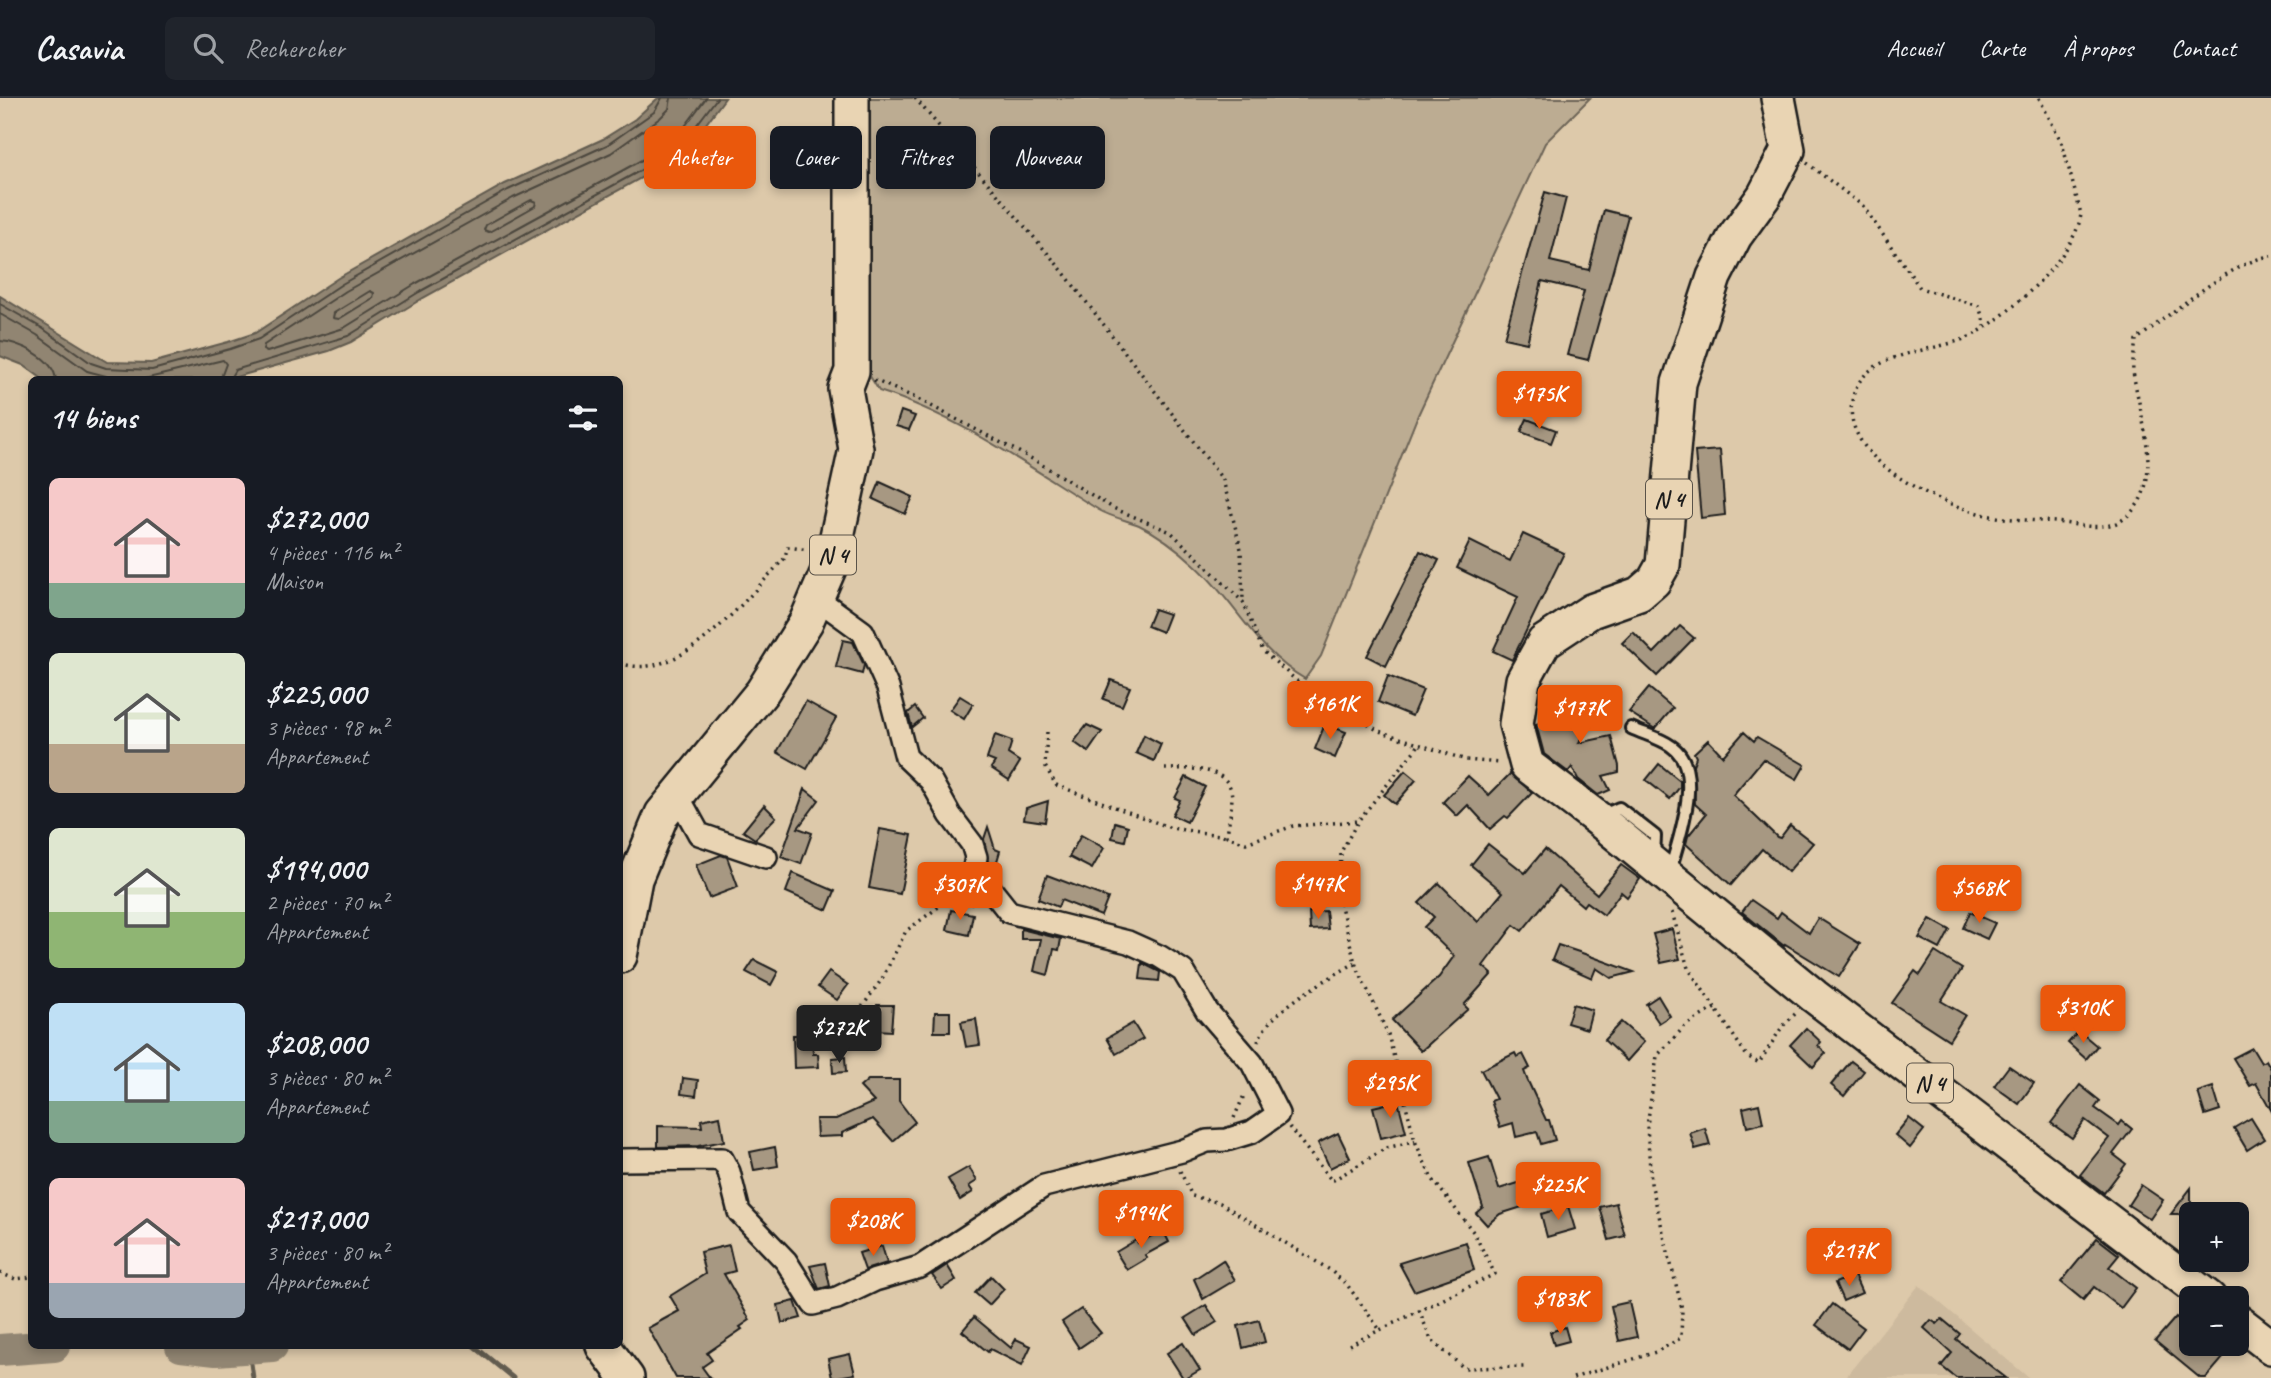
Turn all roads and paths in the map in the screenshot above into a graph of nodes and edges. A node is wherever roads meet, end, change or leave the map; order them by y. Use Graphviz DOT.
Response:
graph roads {
  1 [pos="852,98"];
  2 [pos="915,98"];
  3 [pos="1778,98"];
  4 [pos="2039,98"];
  5 [pos="1788,150"];
  6 [pos="2271,256"];
  7 [pos="1985,326"];
  8 [pos="852,371"];
  9 [pos="831,564"];
  10 [pos="815,597"];
  11 [pos="1243,602"];
  12 [pos="623,664"];
  13 [pos="1631,728"];
  14 [pos="1047,732"];
  15 [pos="1419,746"];
  16 [pos="1527,765"];
  17 [pos="1165,769"];
  18 [pos="678,796"];
  19 [pos="1358,821"];
  20 [pos="1227,836"];
  21 [pos="765,857"];
  22 [pos="1661,872"];
  23 [pos="1672,910"];
  24 [pos="1009,912"];
  25 [pos="623,941"];
  26 [pos="1355,963"];
  27 [pos="1814,996"];
  28 [pos="1715,1008"];
  29 [pos="850,1024"];
  30 [pos="1252,1063"];
  31 [pos="1278,1114"];
  32 [pos="1226,1140"];
  33 [pos="1415,1141"];
  34 [pos="1172,1153"];
  35 [pos="623,1160"];
  36 [pos="0,1273"];
  37 [pos="28,1277"];
  38 [pos="2193,1286"];
  39 [pos="1419,1310"];
  40 [pos="1380,1330"];
  41 [pos="2249,1330"];
  42 [pos="1349,1345"];
  43 [pos="2271,1346"];
  44 [pos="605,1349"];
  45 [pos="1524,1367"];
  46 [pos="626,1378"];
  47 [pos="1573,1378"];
  1 -- 8 [label="main road, N 4"];
  2 -- 11 [label="path"];
  3 -- 5 [label="main road"];
  4 -- 7 [label="path"];
  5 -- 7 [label="path"];
  5 -- 16 [label="main road, N 4"];
  6 -- 7 [label="path"];
  8 -- 9 [label="main road, N 4"];
  8 -- 11 [label="path"];
  9 -- 10 [label="main road, N 4"];
  9 -- 12 [label="path"];
  10 -- 18 [label="main road, N 4"];
  10 -- 24 [label="street"];
  11 -- 15 [label="path"];
  13 -- 22 [label="lane"];
  14 -- 20 [label="path"];
  15 -- 16 [label="path"];
  15 -- 19 [label="path"];
  16 -- 22 [label="main road, N 4"];
  17 -- 20 [label="path"];
  18 -- 21 [label="street"];
  18 -- 25 [label="main road, N 4"];
  19 -- 20 [label="path"];
  19 -- 26 [label="path"];
  22 -- 27 [label="main road, N 4"];
  23 -- 28 [label="path"];
  24 -- 29 [label="path"];
  24 -- 30 [label="street"];
  26 -- 30 [label="path"];
  26 -- 33 [label="path"];
  27 -- 28 [label="path"];
  27 -- 38 [label="main road, N 4"];
  28 -- 47 [label="path"];
  30 -- 31 [label="street"];
  30 -- 32 [label="path"];
  31 -- 32 [label="street"];
  31 -- 33 [label="path"];
  32 -- 34 [label="street"];
  33 -- 39 [label="path"];
  34 -- 35 [label="street"];
  34 -- 40 [label="path"];
  36 -- 37 [label="path"];
  39 -- 40 [label="path"];
  39 -- 45 [label="path"];
  40 -- 42 [label="path"];
  41 -- 43 [label="main road"];
  44 -- 46 [label="main road"];
}
